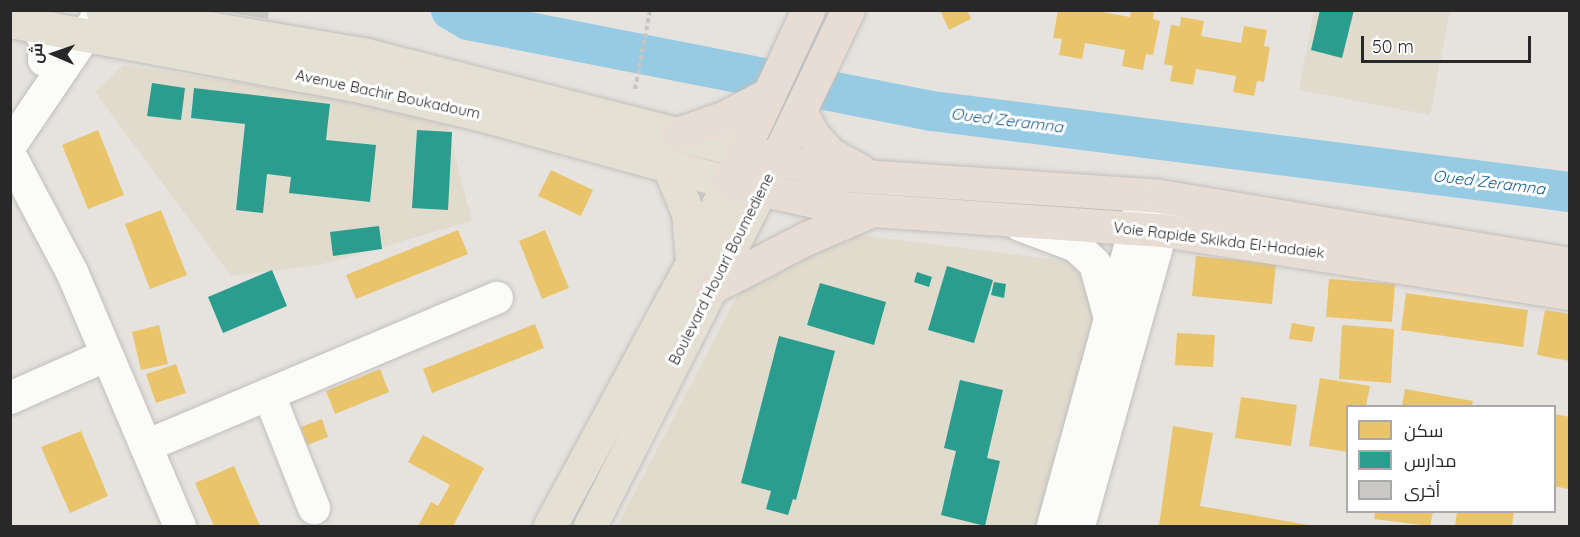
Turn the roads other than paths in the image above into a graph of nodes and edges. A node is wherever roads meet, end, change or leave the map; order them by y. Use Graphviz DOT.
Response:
graph roads {
  1 [pos="848,10"];
  2 [pos="804,18"];
  3 [pos="68,21"];
  4 [pos="121,41"];
  5 [pos="53,66"];
  6 [pos="765,96"];
  7 [pos="11,109"];
  8 [pos="800,111"];
  9 [pos="10,118"];
  10 [pos="677,134"];
  11 [pos="10,146"];
  12 [pos="740,150"];
  13 [pos="10,155"];
  14 [pos="776,160"];
  15 [pos="669,167"];
  16 [pos="877,177"];
  17 [pos="728,182"];
  18 [pos="760,191"];
  19 [pos="1158,196"];
  20 [pos="872,210"];
  21 [pos="1011,221"];
  22 [pos="1149,230"];
  23 [pos="1569,264"];
  24 [pos="702,275"];
  25 [pos="1569,292"];
  26 [pos="497,298"];
  27 [pos="1111,320"];
  28 [pos="107,355"];
  29 [pos="269,395"];
  30 [pos="10,398"];
  31 [pos="146,446"];
  32 [pos="314,508"];
  33 [pos="180,526"];
  34 [pos="550,526"];
  35 [pos="590,526"];
  36 [pos="1053,526"];
  37 [pos="1079,526"];
  1 -- 8 [label="highway, Boulevard Houari Boumediene"];
  2 -- 6 [label="highway, Boulevard Houari Boumediene"];
  3 -- 4 [label="main road, Avenue Bachir Boukadoum"];
  3 -- 5 [label="street"];
  3 -- 5 [label="street"];
  3 -- 10 [label="main road, Avenue Bachir Boukadoum"];
  4 -- 5 [label="street"];
  4 -- 15 [label="main road, Avenue Bachir Boukadoum"];
  5 -- 7 [label="street"];
  5 -- 11 [label="street"];
  6 -- 10 [label="highway"];
  6 -- 12 [label="highway, Boulevard Houari Boumediene"];
  7 -- 9 [label="street"];
  8 -- 14 [label="highway, Boulevard Houari Boumediene"];
  8 -- 16 [label="highway"];
  10 -- 12 [label="main road, Avenue Bachir Boukadoum"];
  12 -- 14 [label="highway, Avenue Bachir Boukadoum"];
  12 -- 17 [label="highway, Boulevard Houari Boumediene"];
  13 -- 28 [label="street"];
  14 -- 16 [label="highway, Voie Rapide Skikda El-Hadaiek"];
  14 -- 18 [label="highway, Boulevard Houari Boumediene"];
  15 -- 17 [label="main road, Avenue Bachir Boukadoum"];
  15 -- 24 [label="main road"];
  16 -- 19 [label="highway, Voie Rapide Skikda El-Hadaiek"];
  17 -- 18 [label="highway, Avenue Bachir Boukadoum"];
  17 -- 24 [label="main road, Boulevard Houari Boumediene"];
  18 -- 20 [label="highway, Voie Rapide Skikda El-Hadaiek"];
  18 -- 24 [label="main road, Boulevard Houari Boumediene"];
  19 -- 22 [label="street"];
  19 -- 23 [label="highway, Voie Rapide Skikda El-Hadaiek"];
  20 -- 21 [label="highway, Voie Rapide Skikda El-Hadaiek"];
  20 -- 24 [label="highway"];
  21 -- 22 [label="highway, Voie Rapide Skikda El-Hadaiek"];
  21 -- 27 [label="street"];
  22 -- 25 [label="highway, Voie Rapide Skikda El-Hadaiek"];
  22 -- 27 [label="street"];
  22 -- 37 [label="street"];
  24 -- 34 [label="main road, Boulevard Houari Boumediene"];
  24 -- 35 [label="main road, Boulevard Houari Boumediene"];
  26 -- 29 [label="street"];
  27 -- 36 [label="street"];
  28 -- 30 [label="street"];
  28 -- 31 [label="street"];
  29 -- 31 [label="street"];
  29 -- 32 [label="street"];
  31 -- 33 [label="street"];
}
